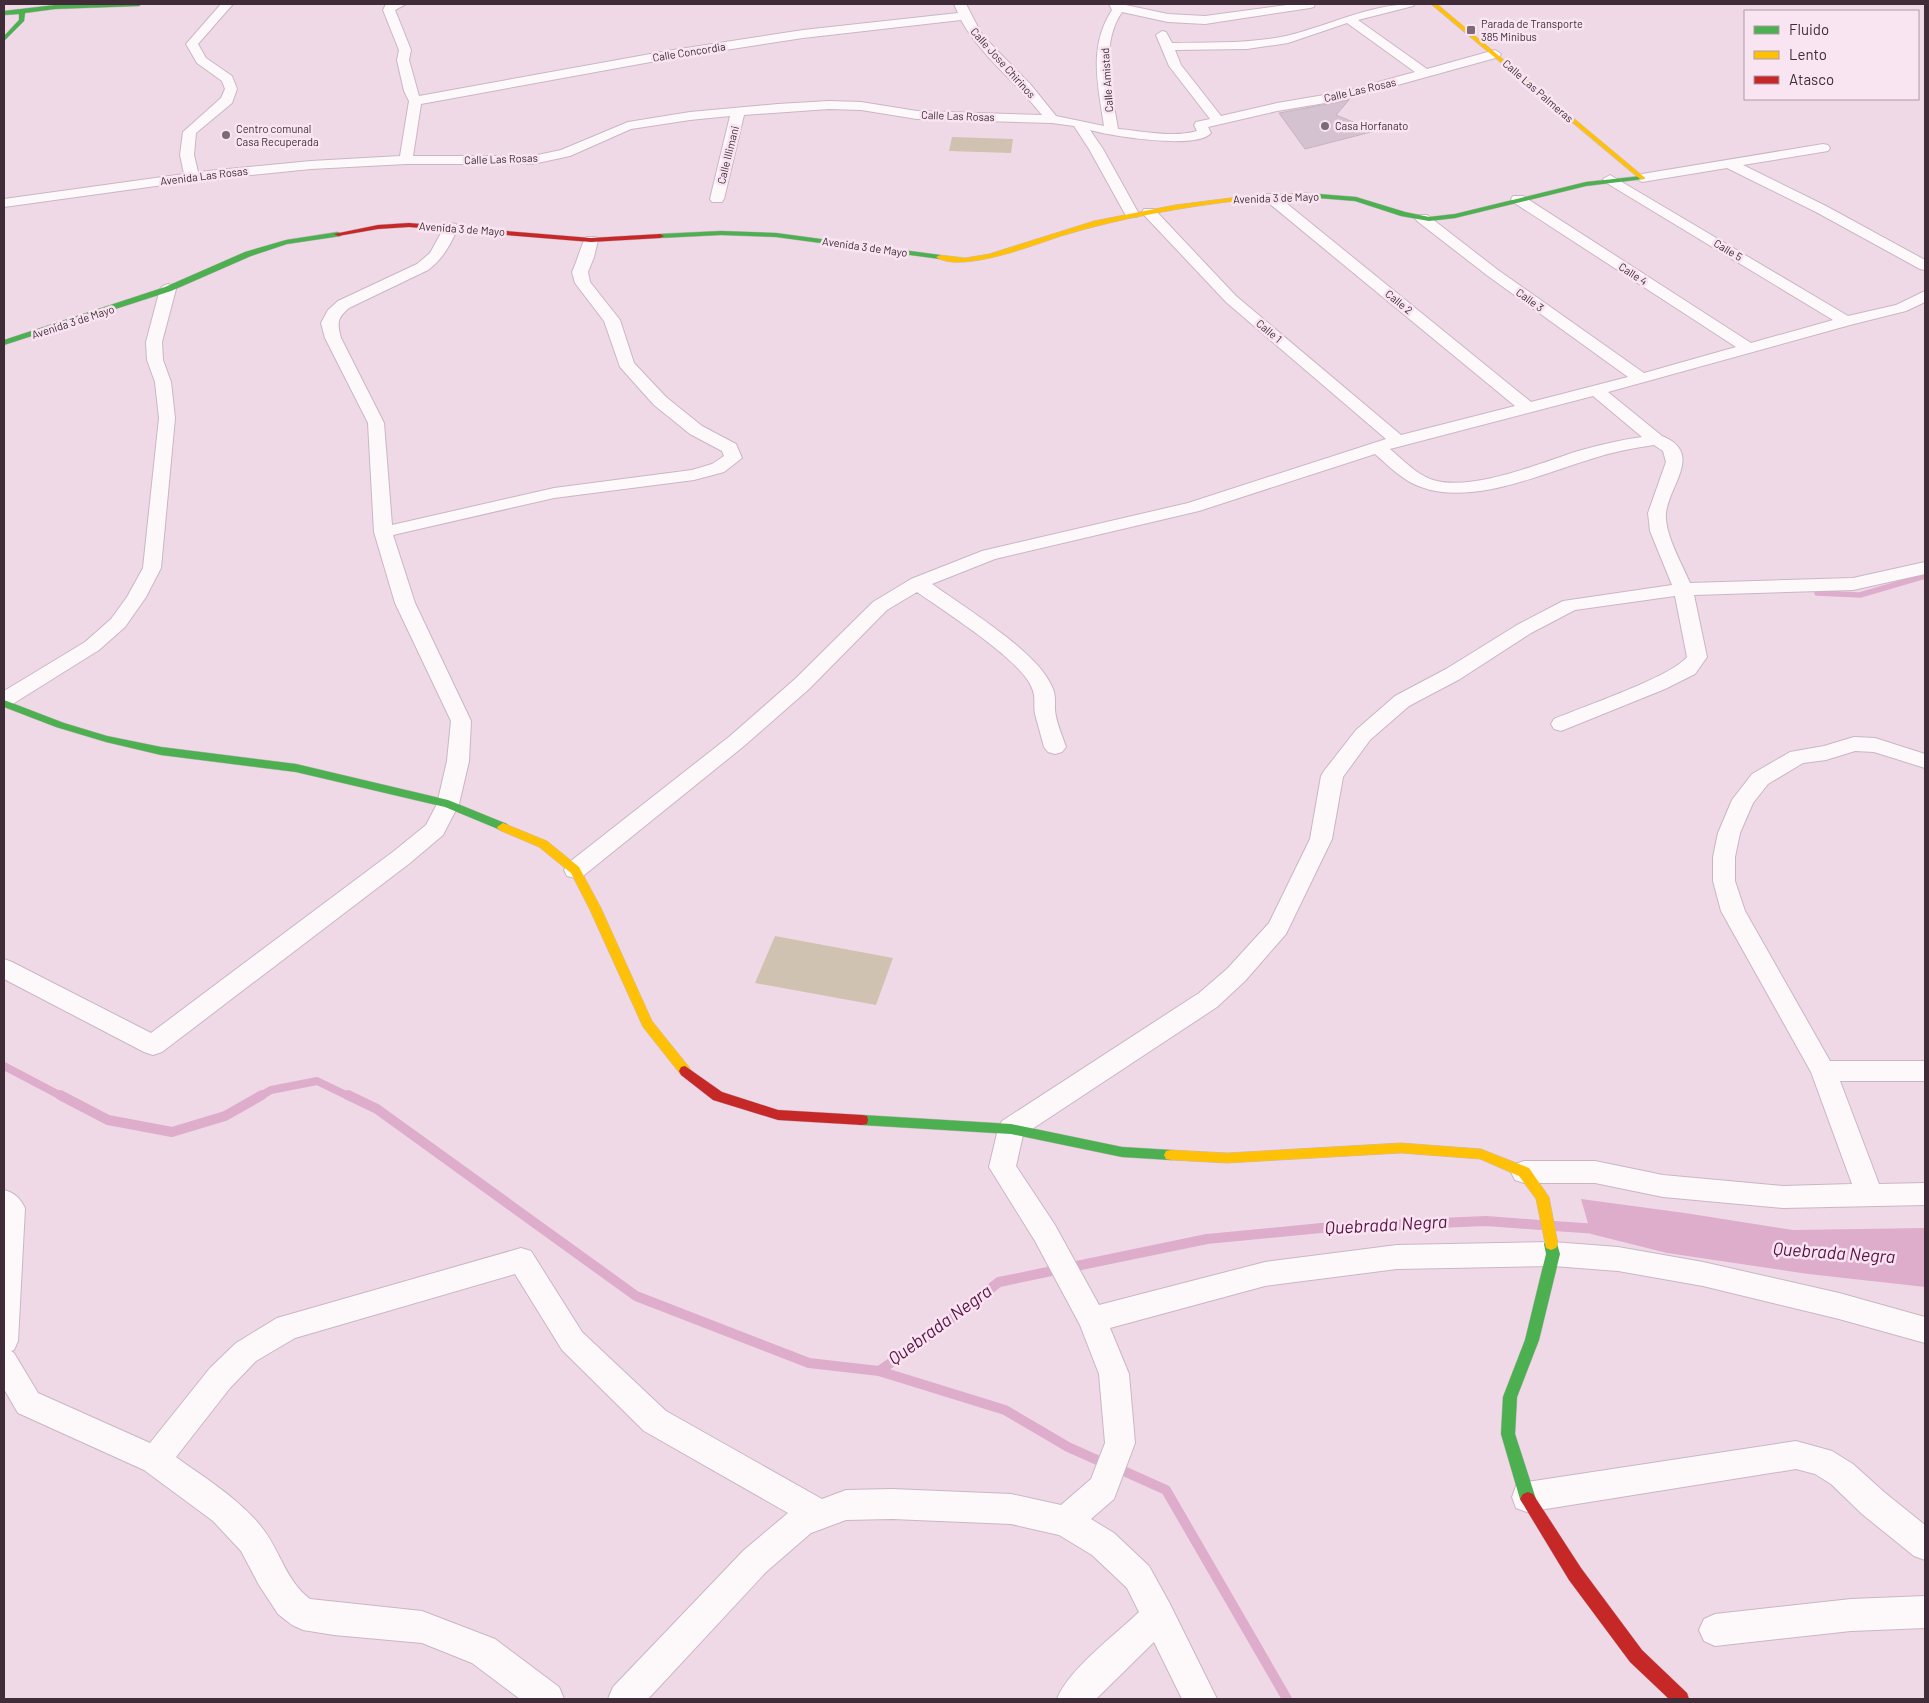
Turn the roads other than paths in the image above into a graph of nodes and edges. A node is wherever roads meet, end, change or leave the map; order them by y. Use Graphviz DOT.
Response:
graph roads {
  1 [pos="139,4"];
  2 [pos="227,4"];
  3 [pos="1409,4"];
  4 [pos="1434,4"];
  5 [pos="395,5"];
  6 [pos="1310,5"];
  7 [pos="1117,6"];
  8 [pos="962,10"];
  9 [pos="22,12"];
  10 [pos="4,13"];
  11 [pos="1168,18"];
  12 [pos="1349,19"];
  13 [pos="4,39"];
  14 [pos="1166,47"];
  15 [pos="1495,54"];
  16 [pos="1426,74"];
  17 [pos="415,101"];
  18 [pos="738,112"];
  19 [pos="1052,119"];
  20 [pos="1218,121"];
  21 [pos="1078,123"];
  22 [pos="1112,132"];
  23 [pos="1824,148"];
  24 [pos="406,160"];
  25 [pos="1729,164"];
  26 [pos="192,177"];
  27 [pos="1610,178"];
  28 [pos="1642,178"];
  29 [pos="1270,197"];
  30 [pos="717,199"];
  31 [pos="1518,199"];
  32 [pos="4,203"];
  33 [pos="1149,212"];
  34 [pos="1132,214"];
  35 [pos="1422,218"];
  36 [pos="451,227"];
  37 [pos="591,240"];
  38 [pos="1921,259"];
  39 [pos="168,289"];
  40 [pos="1925,296"];
  41 [pos="1846,321"];
  42 [pos="4,343"];
  43 [pos="1748,348"];
  44 [pos="1641,379"];
  45 [pos="1595,390"];
  46 [pos="1528,408"];
  47 [pos="1656,440"];
  48 [pos="1398,441"];
  49 [pos="1378,448"];
  50 [pos="383,532"];
  51 [pos="1925,568"];
  52 [pos="918,583"];
  53 [pos="1683,589"];
  54 [pos="4,701"];
  55 [pos="1561,724"];
  56 [pos="1055,747"];
  57 [pos="1925,761"];
  58 [pos="448,804"];
  59 [pos="575,870"];
  60 [pos="4,968"];
  61 [pos="1823,1071"];
  62 [pos="1925,1071"];
  63 [pos="1011,1129"];
  64 [pos="1524,1172"];
  65 [pos="1925,1194"];
  66 [pos="1870,1195"];
  67 [pos="4,1201"];
  68 [pos="1551,1244"];
  69 [pos="1092,1320"];
  70 [pos="1925,1330"];
  71 [pos="4,1341"];
  72 [pos="4,1362"];
  73 [pos="155,1460"];
  74 [pos="1526,1497"];
  75 [pos="820,1515"];
  76 [pos="1065,1521"];
  77 [pos="1925,1545"];
  78 [pos="1925,1612"];
  79 [pos="1158,1615"];
  80 [pos="1715,1630"];
  81 [pos="547,1699"];
  82 [pos="625,1699"];
  83 [pos="1074,1699"];
  84 [pos="1200,1699"];
  85 [pos="1681,1699"];
  1 -- 9 [label="street"];
  2 -- 26 [label="street"];
  3 -- 12 [label="street"];
  4 -- 15 [label="street, Calle Las Palmeras"];
  5 -- 17 [label="street"];
  6 -- 11 [label="street"];
  7 -- 11 [label="street"];
  7 -- 22 [label="street, Calle Amistad"];
  8 -- 17 [label="street, Calle Concordia"];
  8 -- 19 [label="street, Calle Jose Chirinos"];
  9 -- 10 [label="street"];
  9 -- 13 [label="street"];
  11 -- 14 [label="street"];
  12 -- 14 [label="street"];
  12 -- 16 [label="street"];
  14 -- 20 [label="street"];
  15 -- 16 [label="street, Calle Las Rosas"];
  15 -- 28 [label="street, Calle Las Palmeras"];
  16 -- 20 [label="street, Calle Las Rosas"];
  17 -- 24 [label="street"];
  18 -- 19 [label="street, Calle Las Rosas"];
  18 -- 24 [label="street, Calle Las Rosas"];
  18 -- 30 [label="street, Calle Illimani"];
  19 -- 21 [label="street, Calle Las Rosas"];
  20 -- 22 [label="street, Calle Las Rosas"];
  21 -- 22 [label="street, Calle Las Rosas"];
  21 -- 34 [label="street"];
  23 -- 25 [label="street, Avenida 3 de Mayo"];
  24 -- 26 [label="street, Avenida Las Rosas"];
  25 -- 28 [label="street, Avenida 3 de Mayo"];
  25 -- 38 [label="street"];
  26 -- 32 [label="street, Avenida Las Rosas"];
  27 -- 28 [label="street, Avenida 3 de Mayo"];
  27 -- 31 [label="street, Avenida 3 de Mayo"];
  27 -- 41 [label="street, Calle 5"];
  29 -- 33 [label="street, Avenida 3 de Mayo"];
  29 -- 35 [label="street, Avenida 3 de Mayo"];
  29 -- 46 [label="street, Calle 2"];
  31 -- 35 [label="street, Avenida 3 de Mayo"];
  31 -- 43 [label="street, Calle 4"];
  33 -- 34 [label="street, Avenida 3 de Mayo"];
  33 -- 48 [label="street, Calle 1"];
  34 -- 37 [label="street, Avenida 3 de Mayo"];
  35 -- 44 [label="street, Calle 3"];
  36 -- 37 [label="street, Avenida 3 de Mayo"];
  36 -- 39 [label="street, Avenida 3 de Mayo"];
  36 -- 50 [label="street"];
  37 -- 50 [label="street"];
  39 -- 42 [label="street, Avenida 3 de Mayo"];
  39 -- 54 [label="street"];
  40 -- 41 [label="street"];
  41 -- 43 [label="street"];
  43 -- 44 [label="street"];
  44 -- 45 [label="street"];
  45 -- 46 [label="street"];
  45 -- 47 [label="street"];
  46 -- 48 [label="street"];
  47 -- 49 [label="street"];
  47 -- 53 [label="street"];
  48 -- 49 [label="street"];
  49 -- 52 [label="street"];
  50 -- 58 [label="street"];
  51 -- 53 [label="street"];
  52 -- 56 [label="street"];
  52 -- 59 [label="street"];
  53 -- 55 [label="street"];
  53 -- 63 [label="street"];
  54 -- 58 [label="street"];
  57 -- 61 [label="street"];
  58 -- 59 [label="street"];
  58 -- 60 [label="street"];
  59 -- 63 [label="street"];
  61 -- 62 [label="street"];
  61 -- 66 [label="street"];
  63 -- 64 [label="street"];
  63 -- 69 [label="street"];
  64 -- 66 [label="street"];
  64 -- 68 [label="street"];
  65 -- 66 [label="street"];
  67 -- 71 [label="street"];
  68 -- 69 [label="street"];
  68 -- 70 [label="street"];
  68 -- 74 [label="street"];
  69 -- 76 [label="street"];
  72 -- 73 [label="street"];
  73 -- 75 [label="street"];
  73 -- 81 [label="street"];
  74 -- 77 [label="street"];
  74 -- 85 [label="street"];
  75 -- 76 [label="street"];
  75 -- 82 [label="street"];
  76 -- 79 [label="street"];
  78 -- 80 [label="street"];
  79 -- 83 [label="street"];
  79 -- 84 [label="street"];
}
